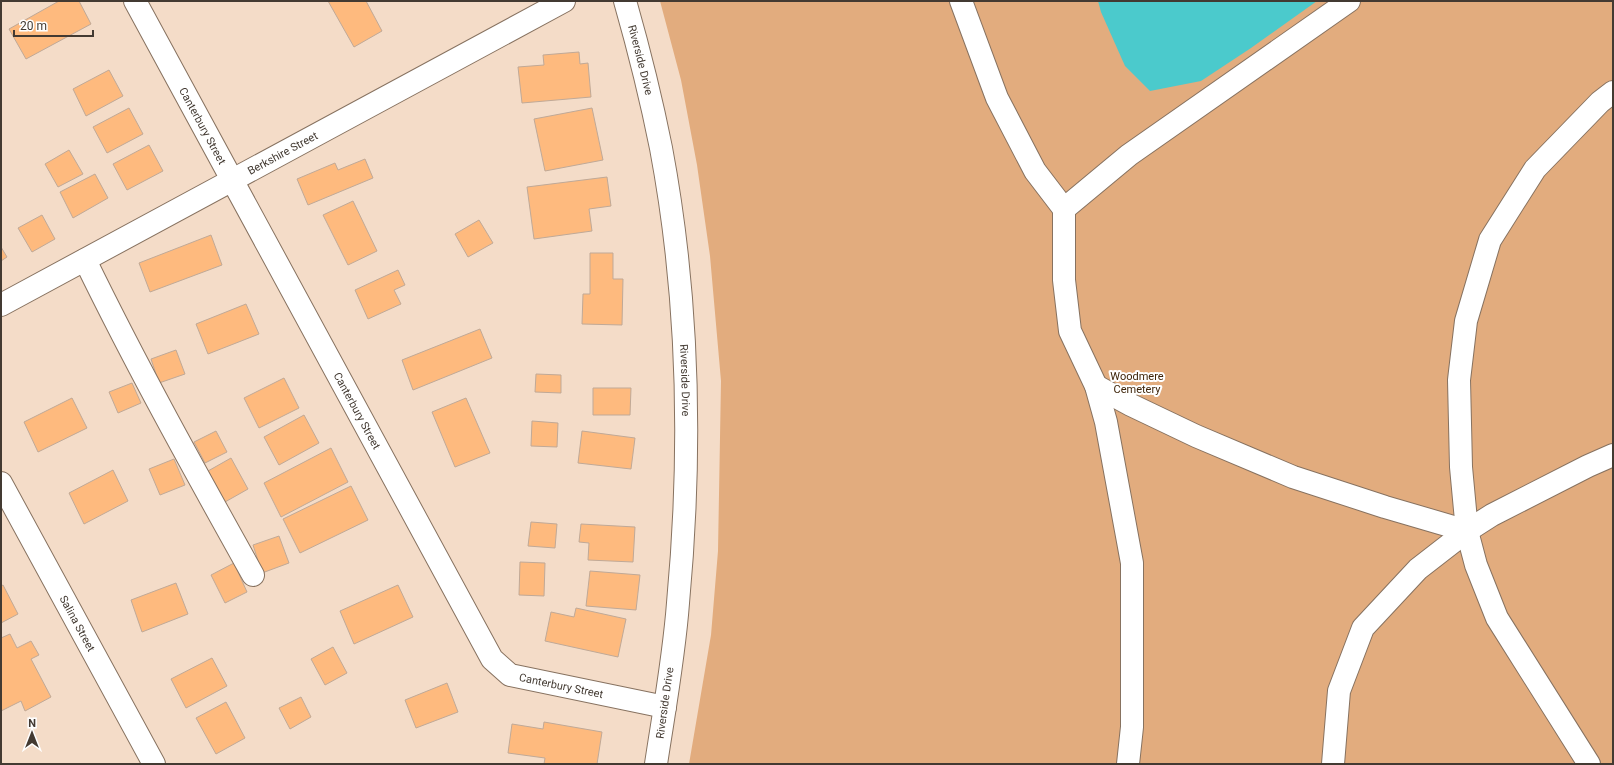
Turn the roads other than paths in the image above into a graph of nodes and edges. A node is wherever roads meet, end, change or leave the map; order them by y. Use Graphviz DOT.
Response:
graph roads {
  1 [pos="135,1"];
  2 [pos="564,1"];
  3 [pos="625,1"];
  4 [pos="961,1"];
  5 [pos="1349,1"];
  6 [pos="1613,92"];
  7 [pos="232,181"];
  8 [pos="1064,209"];
  9 [pos="86,260"];
  10 [pos="1,305"];
  11 [pos="1096,386"];
  12 [pos="1613,455"];
  13 [pos="1,483"];
  14 [pos="1467,531"];
  15 [pos="253,575"];
  16 [pos="665,707"];
  17 [pos="154,764"];
  18 [pos="656,764"];
  19 [pos="1128,764"];
  20 [pos="1333,764"];
  21 [pos="1589,764"];
  1 -- 7 [label="street, Canterbury Street"];
  2 -- 7 [label="street, Berkshire Street"];
  3 -- 16 [label="street, Riverside Drive"];
  4 -- 8 [label="street"];
  5 -- 8 [label="street"];
  6 -- 14 [label="street"];
  7 -- 9 [label="street, Berkshire Street"];
  7 -- 16 [label="street, Canterbury Street"];
  8 -- 11 [label="street"];
  9 -- 10 [label="street, Berkshire Street"];
  9 -- 15 [label="street"];
  11 -- 14 [label="street"];
  11 -- 19 [label="street"];
  12 -- 14 [label="street"];
  13 -- 17 [label="street, Salina Street"];
  14 -- 20 [label="street"];
  14 -- 21 [label="street"];
  16 -- 18 [label="street, Riverside Drive"];
}
